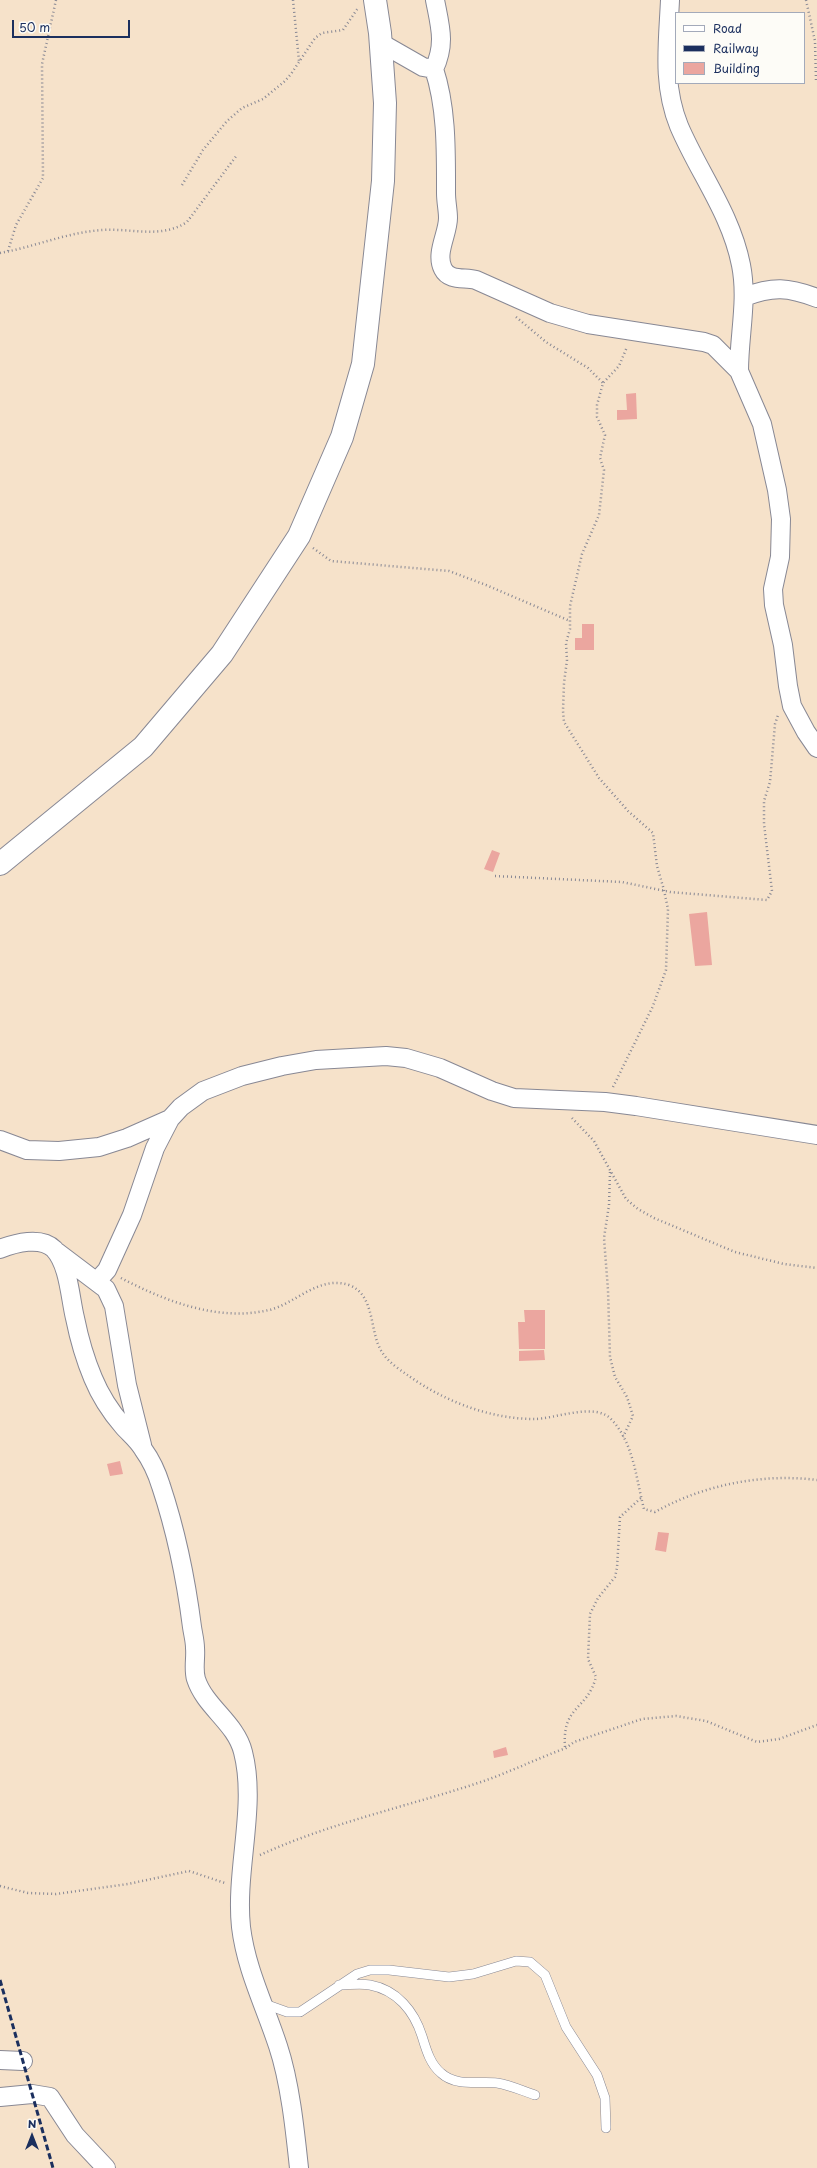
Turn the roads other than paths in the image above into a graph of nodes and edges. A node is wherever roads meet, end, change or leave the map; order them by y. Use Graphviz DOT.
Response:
graph roads {
  1 [pos="435,0"];
  2 [pos="670,0"];
  3 [pos="368,3"];
  4 [pos="381,43"];
  5 [pos="434,69"];
  6 [pos="744,297"];
  7 [pos="817,298"];
  8 [pos="739,371"];
  9 [pos="817,748"];
  10 [pos="0,864"];
  11 [pos="170,1119"];
  12 [pos="817,1135"];
  13 [pos="0,1140"];
  14 [pos="0,1248"];
  15 [pos="54,1249"];
  16 [pos="102,1276"];
  17 [pos="143,1448"];
  18 [pos="340,1985"];
  19 [pos="261,2003"];
  20 [pos="0,2060"];
  21 [pos="23,2062"];
  22 [pos="535,2095"];
  23 [pos="0,2097"];
  24 [pos="606,2128"];
  25 [pos="106,2168"];
  26 [pos="299,2168"];
  1 -- 5 [label="street"];
  2 -- 6 [label="street"];
  3 -- 4 [label="highway"];
  4 -- 5 [label="street"];
  4 -- 10 [label="highway"];
  5 -- 8 [label="street"];
  6 -- 7 [label="street"];
  6 -- 8 [label="street"];
  8 -- 9 [label="street"];
  11 -- 12 [label="street"];
  11 -- 13 [label="street"];
  11 -- 16 [label="street"];
  14 -- 15 [label="street"];
  15 -- 16 [label="street"];
  15 -- 17 [label="street"];
  16 -- 17 [label="street"];
  17 -- 19 [label="street"];
  18 -- 19 [label="lane"];
  18 -- 22 [label="lane"];
  18 -- 24 [label="lane"];
  19 -- 26 [label="street"];
  20 -- 21 [label="street"];
  23 -- 25 [label="street"];
}
